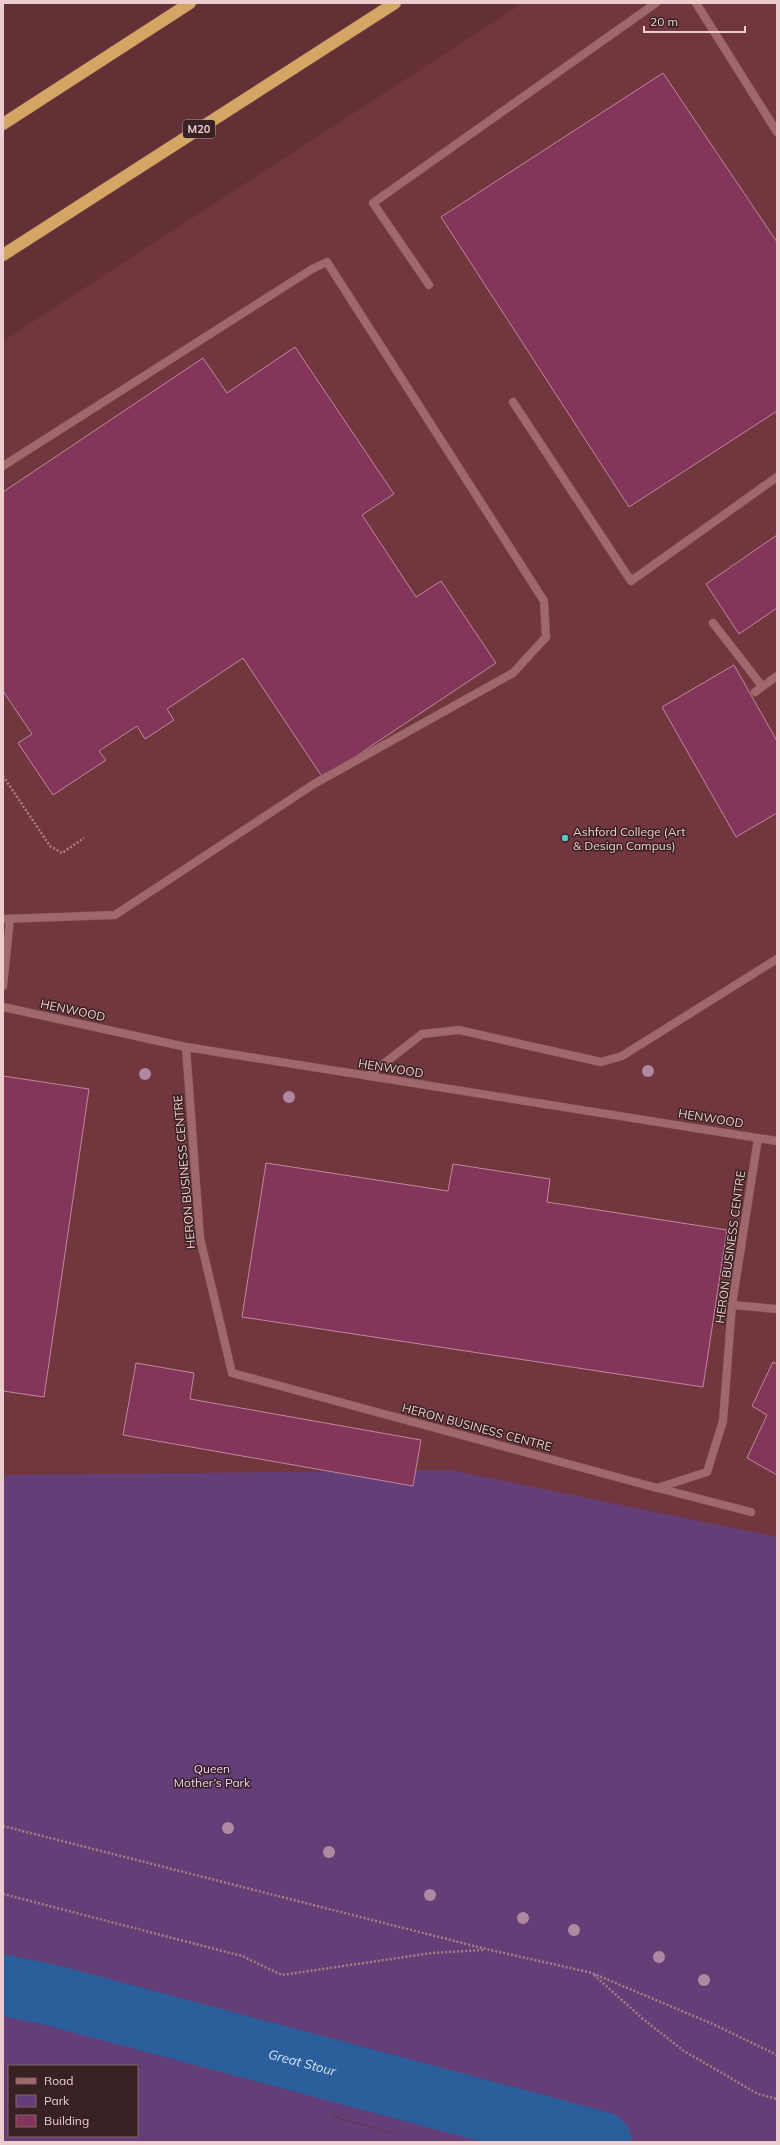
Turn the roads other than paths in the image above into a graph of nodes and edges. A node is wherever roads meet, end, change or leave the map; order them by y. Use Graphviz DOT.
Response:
graph roads {
  1 [pos="190,3"];
  2 [pos="395,3"];
  3 [pos="656,3"];
  4 [pos="696,3"];
  5 [pos="3,124"];
  6 [pos="777,132"];
  7 [pos="3,255"];
  8 [pos="429,285"];
  9 [pos="513,402"];
  10 [pos="3,466"];
  11 [pos="777,477"];
  12 [pos="714,623"];
  13 [pos="777,676"];
  14 [pos="762,686"];
  15 [pos="755,692"];
  16 [pos="7,919"];
  17 [pos="777,959"];
  18 [pos="3,986"];
  19 [pos="3,1007"];
  20 [pos="186,1047"];
  21 [pos="368,1076"];
  22 [pos="758,1138"];
  23 [pos="777,1141"];
  24 [pos="732,1305"];
  25 [pos="777,1309"];
  26 [pos="657,1488"];
  27 [pos="751,1512"];
  1 -- 5 [label="highway"];
  2 -- 7 [label="highway, M20"];
  3 -- 8 [label="street"];
  4 -- 6 [label="street"];
  9 -- 11 [label="street"];
  10 -- 16 [label="street"];
  12 -- 14 [label="street"];
  13 -- 14 [label="street"];
  14 -- 15 [label="street"];
  16 -- 18 [label="street"];
  17 -- 21 [label="street"];
  19 -- 20 [label="street, HENWOOD"];
  20 -- 21 [label="street, HENWOOD"];
  20 -- 26 [label="street, HERON BUSINESS CENTRE"];
  21 -- 22 [label="street, HENWOOD"];
  22 -- 23 [label="street, HENWOOD"];
  22 -- 24 [label="street, HERON BUSINESS CENTRE"];
  24 -- 25 [label="street"];
  24 -- 26 [label="street, HERON BUSINESS CENTRE"];
  26 -- 27 [label="street"];
}
